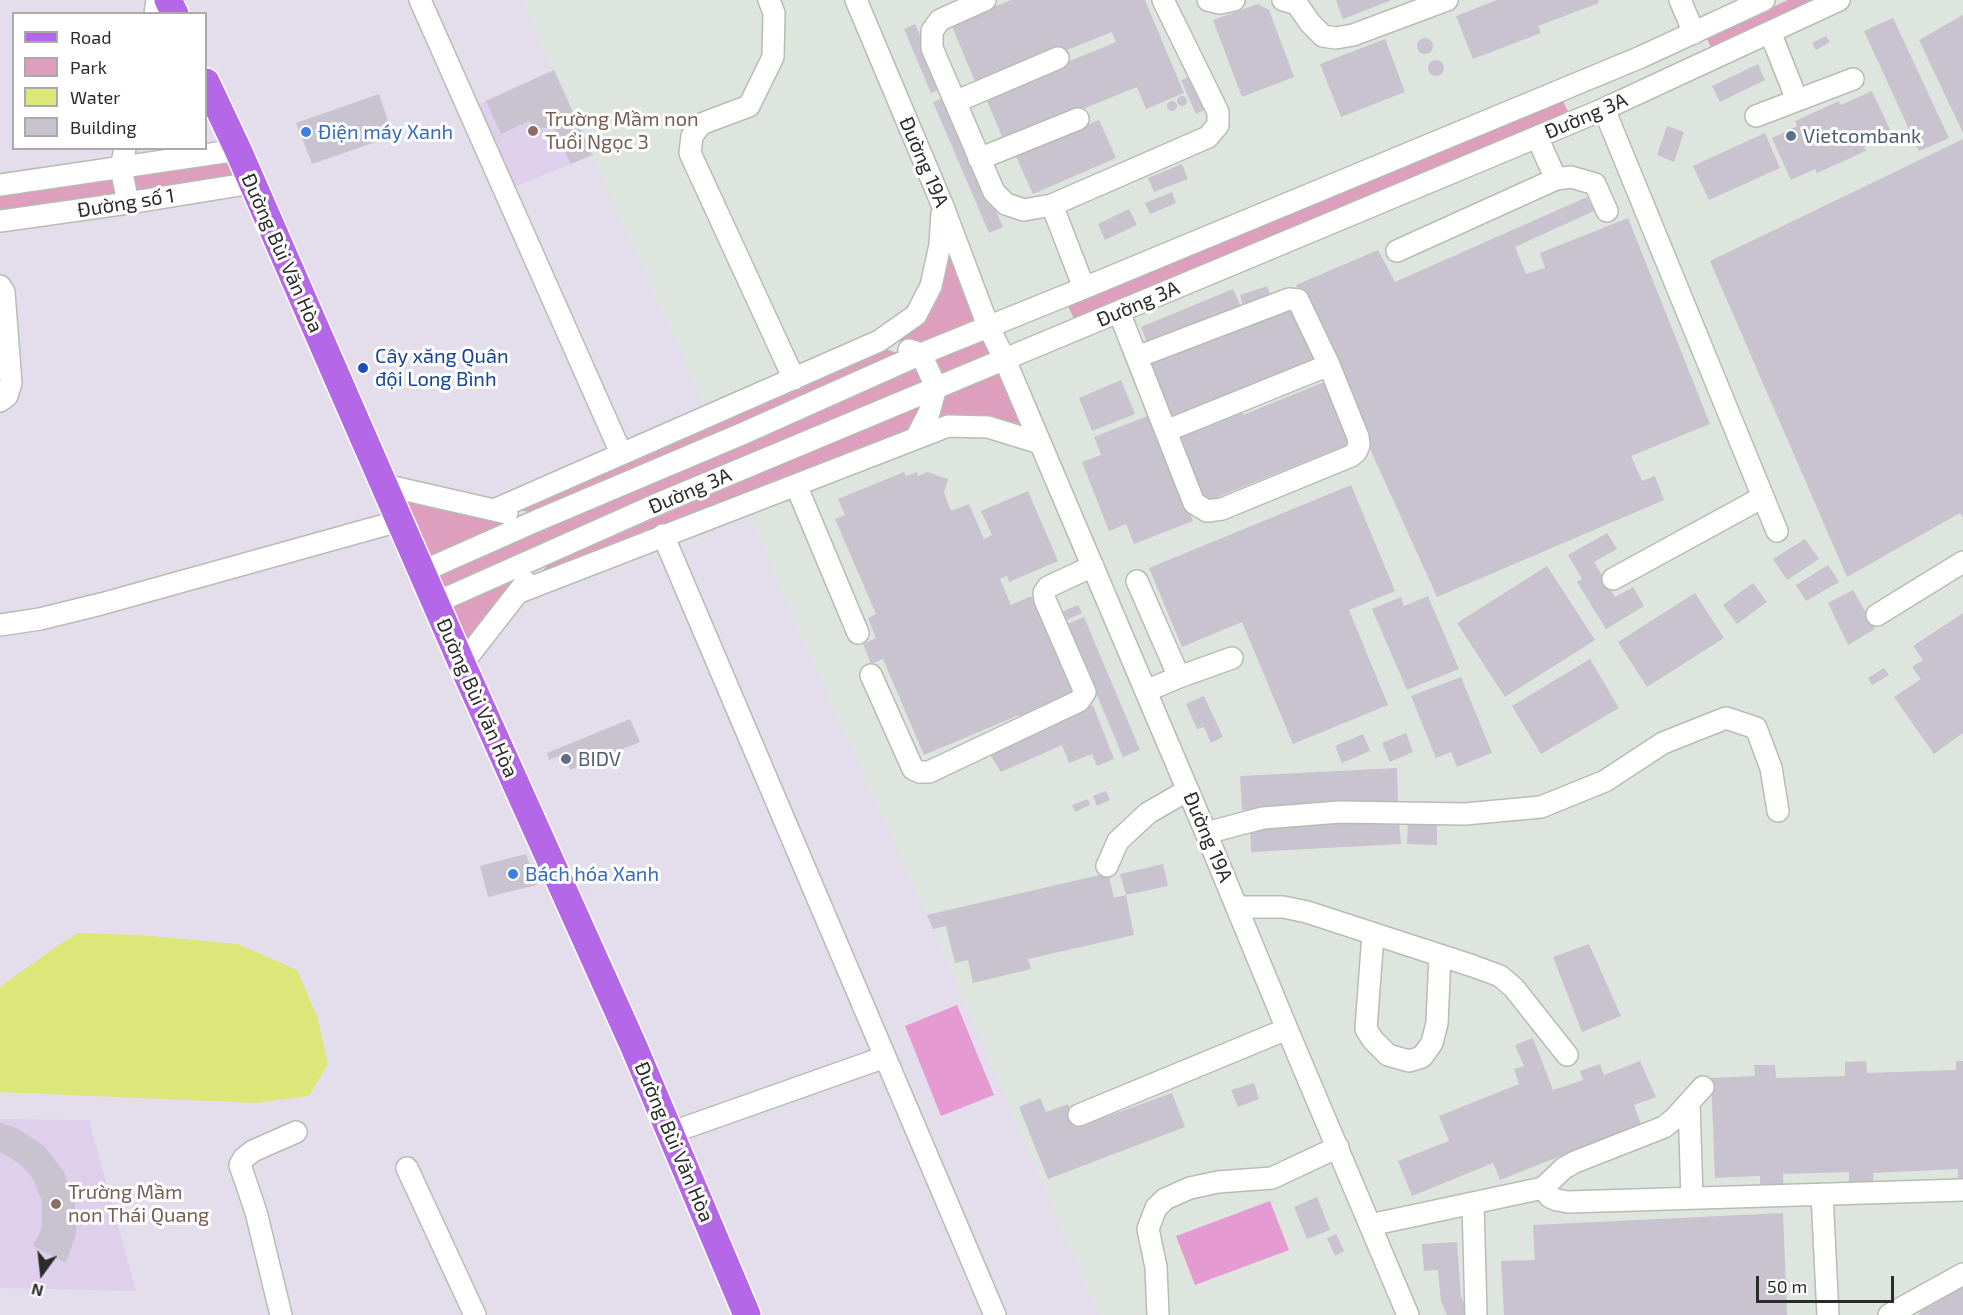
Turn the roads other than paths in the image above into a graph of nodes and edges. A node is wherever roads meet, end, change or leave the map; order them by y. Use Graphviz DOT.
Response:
graph roads {
  1 [pos="420,0"];
  2 [pos="769,0"];
  3 [pos="856,0"];
  4 [pos="985,0"];
  5 [pos="1163,0"];
  6 [pos="1208,0"];
  7 [pos="1234,0"];
  8 [pos="1283,0"];
  9 [pos="1447,0"];
  10 [pos="1680,0"];
  11 [pos="1764,0"];
  12 [pos="1839,0"];
  13 [pos="1770,32"];
  14 [pos="1694,33"];
  15 [pos="1641,57"];
  16 [pos="1058,58"];
  17 [pos="1853,79"];
  18 [pos="207,83"];
  19 [pos="1653,87"];
  20 [pos="1797,100"];
  21 [pos="955,102"];
  22 [pos="1604,109"];
  23 [pos="1756,116"];
  24 [pos="1078,119"];
  25 [pos="1537,137"];
  26 [pos="237,150"];
  27 [pos="123,158"];
  28 [pos="979,159"];
  29 [pos="1556,179"];
  30 [pos="252,183"];
  31 [pos="0,185"];
  32 [pos="128,203"];
  33 [pos="942,204"];
  34 [pos="1052,205"];
  35 [pos="1607,211"];
  36 [pos="0,221"];
  37 [pos="1397,251"];
  38 [pos="0,286"];
  39 [pos="1084,288"];
  40 [pos="1119,312"];
  41 [pos="988,326"];
  42 [pos="879,341"];
  43 [pos="921,354"];
  44 [pos="1137,357"];
  45 [pos="1005,360"];
  46 [pos="1329,365"];
  47 [pos="794,380"];
  48 [pos="936,387"];
  49 [pos="0,401"];
  50 [pos="1166,431"];
  51 [pos="916,438"];
  52 [pos="1040,443"];
  53 [pos="621,453"];
  54 [pos="384,485"];
  55 [pos="796,485"];
  56 [pos="1763,497"];
  57 [pos="494,510"];
  58 [pos="399,520"];
  59 [pos="536,520"];
  60 [pos="1777,531"];
  61 [pos="663,535"];
  62 [pos="551,551"];
  63 [pos="1963,562"];
  64 [pos="1093,566"];
  65 [pos="422,572"];
  66 [pos="1613,579"];
  67 [pos="1137,581"];
  68 [pos="518,593"];
  69 [pos="435,603"];
  70 [pos="1877,615"];
  71 [pos="0,625"];
  72 [pos="858,633"];
  73 [pos="1232,657"];
  74 [pos="462,664"];
  75 [pos="871,675"];
  76 [pos="1179,677"];
  77 [pos="1146,691"];
  78 [pos="1188,790"];
  79 [pos="1778,811"];
  80 [pos="1206,833"];
  81 [pos="1107,866"];
  82 [pos="1237,907"];
  83 [pos="1373,934"];
  84 [pos="1440,955"];
  85 [pos="1287,1029"];
  86 [pos="1567,1055"];
  87 [pos="885,1057"];
  88 [pos="1703,1087"];
  89 [pos="1689,1103"];
  90 [pos="1079,1115"];
  91 [pos="296,1132"];
  92 [pos="670,1133"];
  93 [pos="1338,1148"];
  94 [pos="407,1168"];
  95 [pos="1543,1188"];
  96 [pos="1963,1190"];
  97 [pos="1822,1194"];
  98 [pos="1692,1198"];
  99 [pos="1473,1203"];
  100 [pos="1370,1225"];
  101 [pos="1963,1274"];
  102 [pos="281,1315"];
  103 [pos="475,1315"];
  104 [pos="747,1315"];
  105 [pos="995,1315"];
  106 [pos="1158,1315"];
  107 [pos="1408,1315"];
  108 [pos="1476,1315"];
  109 [pos="1828,1315"];
  110 [pos="1889,1315"];
  1 -- 53 [label="street"];
  2 -- 47 [label="street"];
  3 -- 33 [label="street, Đường 19A"];
  4 -- 21 [label="street"];
  5 -- 34 [label="street"];
  6 -- 7 [label="street"];
  8 -- 9 [label="street"];
  10 -- 14 [label="street"];
  11 -- 14 [label="street, Đường 3A"];
  12 -- 13 [label="street, Đường 3A"];
  13 -- 19 [label="street, Đường 3A"];
  13 -- 20 [label="street"];
  14 -- 15 [label="street, Đường 3A"];
  15 -- 19 [label="street"];
  15 -- 39 [label="street, Đường 3A"];
  16 -- 21 [label="street"];
  17 -- 20 [label="street"];
  18 -- 26 [label="main road, Đường Bùi Văn Hòa"];
  19 -- 22 [label="street, Đường 3A"];
  20 -- 23 [label="street"];
  21 -- 28 [label="street"];
  22 -- 25 [label="street, Đường 3A"];
  22 -- 56 [label="street"];
  24 -- 28 [label="street"];
  25 -- 29 [label="street"];
  25 -- 40 [label="street, Đường 3A"];
  26 -- 27 [label="street, Đường số 1"];
  26 -- 30 [label="main road, Đường Bùi Văn Hòa"];
  27 -- 31 [label="street, Đường số 1"];
  27 -- 32 [label="street"];
  28 -- 34 [label="street"];
  29 -- 35 [label="street"];
  29 -- 37 [label="street"];
  30 -- 32 [label="street, Đường số 1"];
  30 -- 54 [label="main road, Đường Bùi Văn Hòa"];
  32 -- 36 [label="street, Đường số 1"];
  33 -- 41 [label="street, Đường 19A"];
  33 -- 42 [label="street"];
  34 -- 39 [label="street"];
  38 -- 49 [label="street"];
  39 -- 41 [label="street, Đường 3A"];
  40 -- 44 [label="street"];
  40 -- 45 [label="street, Đường 3A"];
  41 -- 43 [label="street, Đường 3A"];
  41 -- 45 [label="street, Đường 19A"];
  42 -- 43 [label="street"];
  42 -- 47 [label="street"];
  43 -- 48 [label="street"];
  43 -- 59 [label="street, Đường 3A"];
  44 -- 46 [label="street"];
  44 -- 50 [label="street"];
  45 -- 48 [label="street, Đường 3A"];
  45 -- 52 [label="street, Đường 19A"];
  46 -- 50 [label="street"];
  46 -- 50 [label="street"];
  47 -- 53 [label="street"];
  48 -- 51 [label="street"];
  48 -- 62 [label="street, Đường 3A"];
  51 -- 52 [label="street, Đường 3A"];
  51 -- 55 [label="street, Đường 3A"];
  52 -- 64 [label="street, Đường 19A"];
  53 -- 57 [label="street"];
  54 -- 57 [label="street"];
  54 -- 58 [label="main road, Đường Bùi Văn Hòa"];
  55 -- 61 [label="street, Đường 3A"];
  55 -- 72 [label="street"];
  56 -- 60 [label="street"];
  56 -- 66 [label="street"];
  57 -- 59 [label="street"];
  58 -- 65 [label="main road, Đường Bùi Văn Hòa"];
  58 -- 71 [label="street"];
  59 -- 65 [label="street, Đường 3A"];
  61 -- 68 [label="street, Đường 3A"];
  61 -- 87 [label="street"];
  62 -- 68 [label="street"];
  62 -- 69 [label="street, Đường 3A"];
  63 -- 70 [label="street"];
  64 -- 75 [label="street"];
  64 -- 77 [label="street, Đường 19A"];
  65 -- 69 [label="main road, Đường Bùi Văn Hòa"];
  67 -- 76 [label="street"];
  68 -- 74 [label="street, Đường 3A"];
  69 -- 74 [label="main road, Đường Bùi Văn Hòa"];
  73 -- 76 [label="street"];
  74 -- 92 [label="main road, Đường Bùi Văn Hòa"];
  76 -- 77 [label="street"];
  77 -- 78 [label="street, Đường 19A"];
  78 -- 80 [label="street, Đường 19A"];
  78 -- 81 [label="street"];
  79 -- 80 [label="street"];
  80 -- 82 [label="street, Đường 19A"];
  82 -- 83 [label="street"];
  82 -- 85 [label="street, Đường 19A"];
  83 -- 84 [label="street"];
  83 -- 84 [label="street"];
  84 -- 86 [label="street"];
  85 -- 90 [label="street"];
  85 -- 93 [label="street, Đường 19A"];
  87 -- 92 [label="street"];
  87 -- 105 [label="street"];
  88 -- 89 [label="street"];
  89 -- 95 [label="street"];
  89 -- 98 [label="street"];
  91 -- 102 [label="street"];
  92 -- 104 [label="main road, Đường Bùi Văn Hòa"];
  93 -- 100 [label="street, Đường 19A"];
  93 -- 106 [label="street"];
  94 -- 103 [label="street"];
  95 -- 98 [label="street"];
  95 -- 99 [label="street"];
  96 -- 97 [label="street"];
  97 -- 98 [label="street"];
  97 -- 109 [label="street"];
  99 -- 100 [label="street"];
  99 -- 108 [label="street"];
  100 -- 107 [label="street, Đường 19A"];
  101 -- 110 [label="street"];
}
